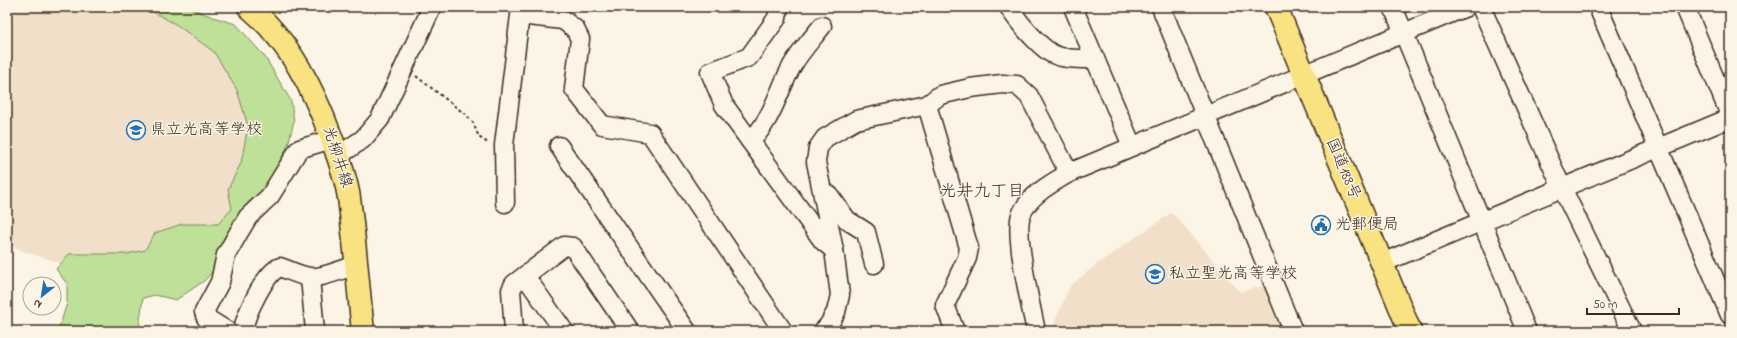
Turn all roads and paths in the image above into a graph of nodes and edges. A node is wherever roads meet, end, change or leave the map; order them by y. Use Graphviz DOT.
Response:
graph roads {
  1 [pos="249,7"];
  2 [pos="432,7"];
  3 [pos="779,7"];
  4 [pos="1009,7"];
  5 [pos="1073,7"];
  6 [pos="1161,7"];
  7 [pos="1276,7"];
  8 [pos="1393,7"];
  9 [pos="1466,7"];
  10 [pos="1482,7"];
  11 [pos="1598,7"];
  12 [pos="1685,7"];
  13 [pos="822,26"];
  14 [pos="1404,33"];
  15 [pos="1094,59"];
  16 [pos="404,68"];
  17 [pos="1304,75"];
  18 [pos="927,105"];
  19 [pos="1205,116"];
  20 [pos="1730,116"];
  21 [pos="750,141"];
  22 [pos="504,146"];
  23 [pos="559,146"];
  24 [pos="1132,146"];
  25 [pos="335,147"];
  26 [pos="1658,147"];
  27 [pos="1069,172"];
  28 [pos="1562,188"];
  29 [pos="823,192"];
  30 [pos="505,203"];
  31 [pos="1481,221"];
  32 [pos="834,250"];
  33 [pos="1382,263"];
  34 [pos="874,264"];
  35 [pos="356,266"];
  36 [pos="525,276"];
  37 [pos="310,278"];
  38 [pos="1730,315"];
  39 [pos="227,331"];
  40 [pos="243,331"];
  41 [pos="315,331"];
  42 [pos="363,331"];
  43 [pos="514,331"];
  44 [pos="564,331"];
  45 [pos="630,331"];
  46 [pos="687,331"];
  47 [pos="783,331"];
  48 [pos="823,331"];
  49 [pos="955,331"];
  50 [pos="1036,331"];
  51 [pos="1293,331"];
  52 [pos="1410,331"];
  53 [pos="1527,331"];
  54 [pos="1632,331"];
  1 -- 25 [label="main road, 光柳井線"];
  2 -- 16 [label="street"];
  3 -- 21 [label="street"];
  4 -- 15 [label="street"];
  5 -- 15 [label="street"];
  6 -- 19 [label="street"];
  7 -- 17 [label="main road, 国道188号"];
  8 -- 14 [label="street"];
  9 -- 14 [label="street"];
  10 -- 28 [label="street"];
  11 -- 26 [label="street"];
  12 -- 20 [label="street"];
  13 -- 21 [label="street"];
  14 -- 17 [label="street"];
  14 -- 31 [label="street"];
  15 -- 24 [label="street"];
  16 -- 22 [label="path"];
  16 -- 25 [label="street"];
  17 -- 19 [label="street"];
  17 -- 33 [label="main road, 国道188号"];
  18 -- 27 [label="street"];
  18 -- 29 [label="street"];
  18 -- 49 [label="street"];
  19 -- 24 [label="street"];
  19 -- 51 [label="street"];
  20 -- 26 [label="street"];
  21 -- 32 [label="street"];
  22 -- 30 [label="street"];
  22 -- 47 [label="street"];
  23 -- 46 [label="street"];
  24 -- 27 [label="street"];
  25 -- 35 [label="main road, 光柳井線"];
  25 -- 39 [label="street"];
  26 -- 28 [label="street"];
  26 -- 38 [label="street"];
  27 -- 50 [label="street"];
  28 -- 31 [label="street"];
  28 -- 54 [label="street"];
  29 -- 32 [label="street"];
  29 -- 34 [label="street"];
  31 -- 33 [label="street"];
  31 -- 53 [label="street"];
  32 -- 48 [label="street"];
  33 -- 52 [label="main road, 国道188号"];
  35 -- 37 [label="street"];
  35 -- 42 [label="main road, 光柳井線"];
  36 -- 43 [label="street"];
  36 -- 44 [label="street"];
  36 -- 45 [label="street"];
  37 -- 40 [label="street"];
  37 -- 41 [label="street"];
}
